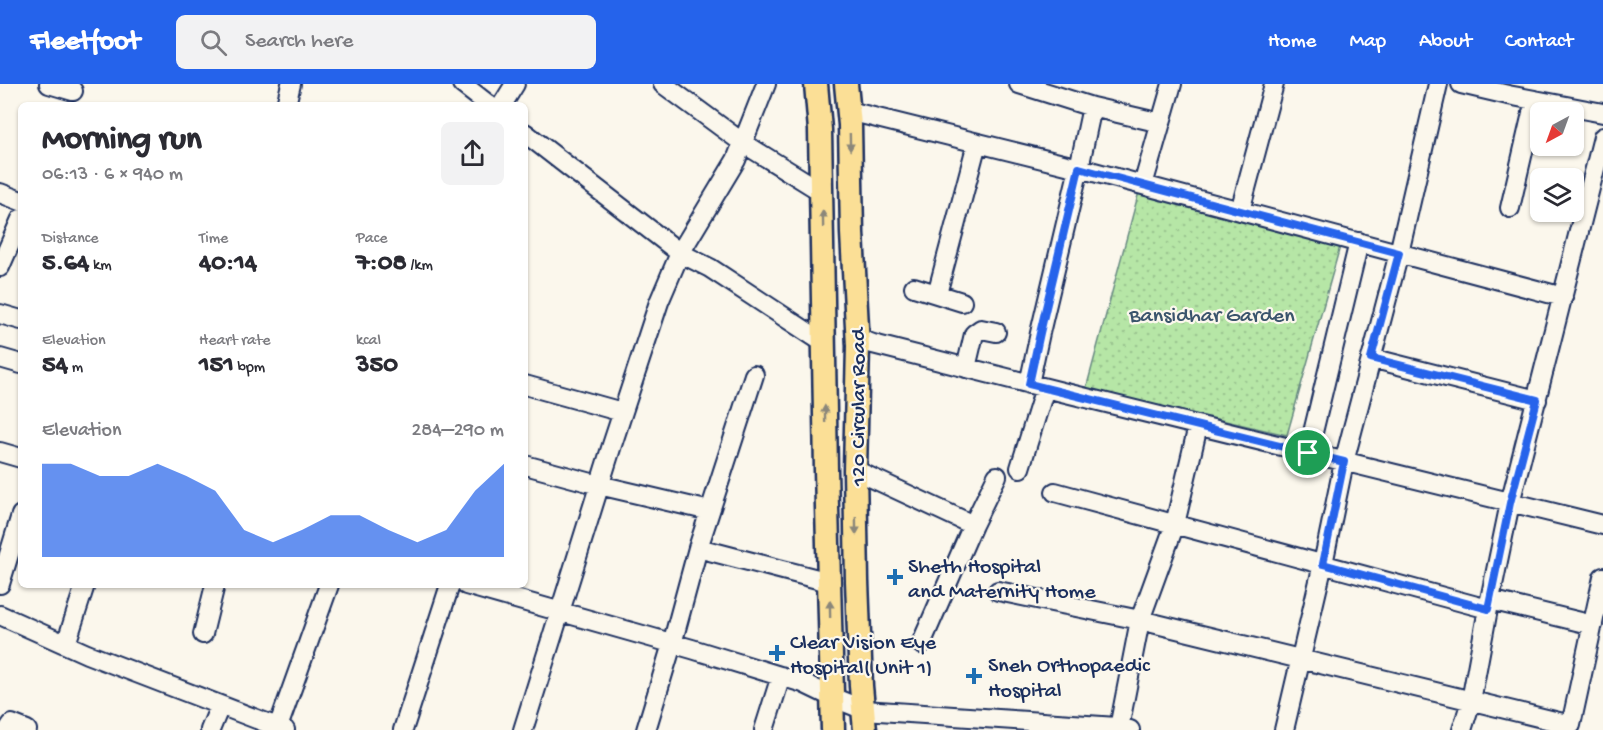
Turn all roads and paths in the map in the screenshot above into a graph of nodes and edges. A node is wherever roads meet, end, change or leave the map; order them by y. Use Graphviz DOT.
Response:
graph roads {
  1 [pos="49,84"];
  2 [pos="462,84"];
  3 [pos="515,84"];
  4 [pos="664,84"];
  5 [pos="766,84"];
  6 [pos="816,84"];
  7 [pos="846,84"];
  8 [pos="1019,84"];
  9 [pos="1172,84"];
  10 [pos="1274,84"];
  11 [pos="1438,84"];
  12 [pos="1461,84"];
  13 [pos="1048,88"];
  14 [pos="71,93"];
  15 [pos="1535,100"];
  16 [pos="485,102"];
  17 [pos="504,102"];
  18 [pos="1092,107"];
  19 [pos="849,111"];
  20 [pos="1603,113"];
  21 [pos="1161,123"];
  22 [pos="528,135"];
  23 [pos="1603,137"];
  24 [pos="743,143"];
  25 [pos="977,143"];
  26 [pos="1079,168"];
  27 [pos="1143,185"];
  28 [pos="822,192"];
  29 [pos="0,193"];
  30 [pos="18,200"];
  31 [pos="1510,208"];
  32 [pos="1240,211"];
  33 [pos="18,226"];
  34 [pos="1359,242"];
  35 [pos="680,252"];
  36 [pos="1399,253"];
  37 [pos="0,267"];
  38 [pos="914,287"];
  39 [pos="937,294"];
  40 [pos="1563,297"];
  41 [pos="962,302"];
  42 [pos="0,314"];
  43 [pos="18,319"];
  44 [pos="996,332"];
  45 [pos="857,338"];
  46 [pos="824,343"];
  47 [pos="0,358"];
  48 [pos="1371,358"];
  49 [pos="18,363"];
  50 [pos="966,368"];
  51 [pos="754,375"];
  52 [pos="528,386"];
  53 [pos="1037,386"];
  54 [pos="1537,400"];
  55 [pos="622,412"];
  56 [pos="1198,426"];
  57 [pos="0,452"];
  58 [pos="1308,453"];
  59 [pos="18,457"];
  60 [pos="1344,462"];
  61 [pos="528,466"];
  62 [pos="1020,468"];
  63 [pos="855,470"];
  64 [pos="997,476"];
  65 [pos="599,485"];
  66 [pos="1055,492"];
  67 [pos="1510,503"];
  68 [pos="710,511"];
  69 [pos="1175,524"];
  70 [pos="18,525"];
  71 [pos="973,525"];
  72 [pos="1603,525"];
  73 [pos="698,548"];
  74 [pos="1323,564"];
  75 [pos="1603,577"];
  76 [pos="829,582"];
  77 [pos="0,584"];
  78 [pos="84,588"];
  79 [pos="214,588"];
  80 [pos="328,588"];
  81 [pos="449,588"];
  82 [pos="476,588"];
  83 [pos="998,591"];
  84 [pos="1489,604"];
  85 [pos="560,612"];
  86 [pos="0,615"];
  87 [pos="1140,620"];
  88 [pos="1593,625"];
  89 [pos="204,634"];
  90 [pos="66,644"];
  91 [pos="672,644"];
  92 [pos="921,644"];
  93 [pos="1300,659"];
  94 [pos="781,676"];
  95 [pos="832,697"];
  96 [pos="1471,701"];
  97 [pos="220,706"];
  98 [pos="864,720"];
  99 [pos="984,724"];
  100 [pos="1570,728"];
  101 [pos="280,729"];
  102 [pos="1124,729"];
  103 [pos="210,730"];
  104 [pos="404,730"];
  105 [pos="523,730"];
  106 [pos="646,730"];
  107 [pos="764,730"];
  108 [pos="833,730"];
  109 [pos="1284,730"];
  110 [pos="1462,730"];
  1 -- 14 [label="street"];
  2 -- 16 [label="street"];
  3 -- 17 [label="street"];
  4 -- 24 [label="street"];
  5 -- 24 [label="street"];
  6 -- 28 [label="main road, 120 Circular Road"];
  7 -- 19 [label="main road, 120 Circular Road"];
  8 -- 13 [label="street"];
  9 -- 21 [label="street"];
  10 -- 32 [label="street"];
  11 -- 36 [label="street"];
  12 -- 15 [label="street"];
  13 -- 18 [label="street"];
  15 -- 20 [label="street"];
  15 -- 31 [label="street"];
  18 -- 21 [label="street"];
  18 -- 26 [label="street"];
  19 -- 25 [label="street"];
  19 -- 45 [label="main road, 120 Circular Road, one-way"];
  21 -- 27 [label="street"];
  22 -- 35 [label="street"];
  23 -- 40 [label="street"];
  24 -- 28 [label="street"];
  24 -- 35 [label="street"];
  25 -- 26 [label="street"];
  25 -- 39 [label="street"];
  26 -- 27 [label="street"];
  26 -- 53 [label="street"];
  27 -- 32 [label="street"];
  46 -- 28 [label="main road, 120 Circular Road, one-way"];
  29 -- 30 [label="street"];
  32 -- 34 [label="street"];
  33 -- 37 [label="street"];
  34 -- 36 [label="street"];
  34 -- 58 [label="street"];
  35 -- 46 [label="street"];
  35 -- 55 [label="street"];
  36 -- 40 [label="street"];
  36 -- 48 [label="street"];
  38 -- 39 [label="street"];
  39 -- 41 [label="street"];
  40 -- 54 [label="street"];
  42 -- 43 [label="street"];
  44 -- 50 [label="street"];
  45 -- 50 [label="street"];
  45 -- 63 [label="main road, 120 Circular Road"];
  76 -- 46 [label="main road, 120 Circular Road, one-way"];
  47 -- 49 [label="street"];
  48 -- 54 [label="street"];
  48 -- 60 [label="street"];
  50 -- 53 [label="street"];
  51 -- 68 [label="street"];
  52 -- 55 [label="street"];
  53 -- 56 [label="street"];
  53 -- 62 [label="street"];
  54 -- 67 [label="street"];
  55 -- 65 [label="street"];
  56 -- 58 [label="street"];
  56 -- 69 [label="street"];
  57 -- 59 [label="street"];
  58 -- 60 [label="street"];
  60 -- 67 [label="street"];
  60 -- 74 [label="street"];
  61 -- 65 [label="street"];
  63 -- 71 [label="street"];
  63 -- 98 [label="main road, 120 Circular Road, one-way"];
  64 -- 71 [label="street"];
  65 -- 68 [label="street"];
  65 -- 85 [label="street"];
  66 -- 69 [label="street"];
  67 -- 72 [label="street"];
  67 -- 84 [label="street"];
  68 -- 73 [label="street"];
  69 -- 74 [label="street"];
  69 -- 87 [label="street"];
  70 -- 77 [label="street"];
  71 -- 92 [label="street"];
  73 -- 76 [label="street"];
  73 -- 91 [label="street"];
  74 -- 84 [label="street"];
  74 -- 93 [label="street"];
  75 -- 88 [label="street"];
  95 -- 76 [label="main road, 120 Circular Road, one-way"];
  78 -- 90 [label="street"];
  79 -- 89 [label="street"];
  80 -- 101 [label="street"];
  81 -- 104 [label="street"];
  82 -- 85 [label="street"];
  83 -- 87 [label="street"];
  84 -- 88 [label="street"];
  84 -- 96 [label="street"];
  85 -- 91 [label="street"];
  85 -- 105 [label="street"];
  86 -- 90 [label="street"];
  87 -- 93 [label="street"];
  87 -- 102 [label="street"];
  88 -- 100 [label="street"];
  90 -- 97 [label="street"];
  91 -- 94 [label="street"];
  91 -- 106 [label="street"];
  93 -- 96 [label="street"];
  93 -- 109 [label="street"];
  94 -- 95 [label="street"];
  94 -- 107 [label="street"];
  95 -- 98 [label="street"];
  95 -- 108 [label="main road, 120 Circular Road"];
  96 -- 100 [label="street"];
  96 -- 110 [label="street"];
  97 -- 101 [label="street"];
  97 -- 103 [label="street"];
  98 -- 99 [label="street"];
  99 -- 102 [label="street"];
}
